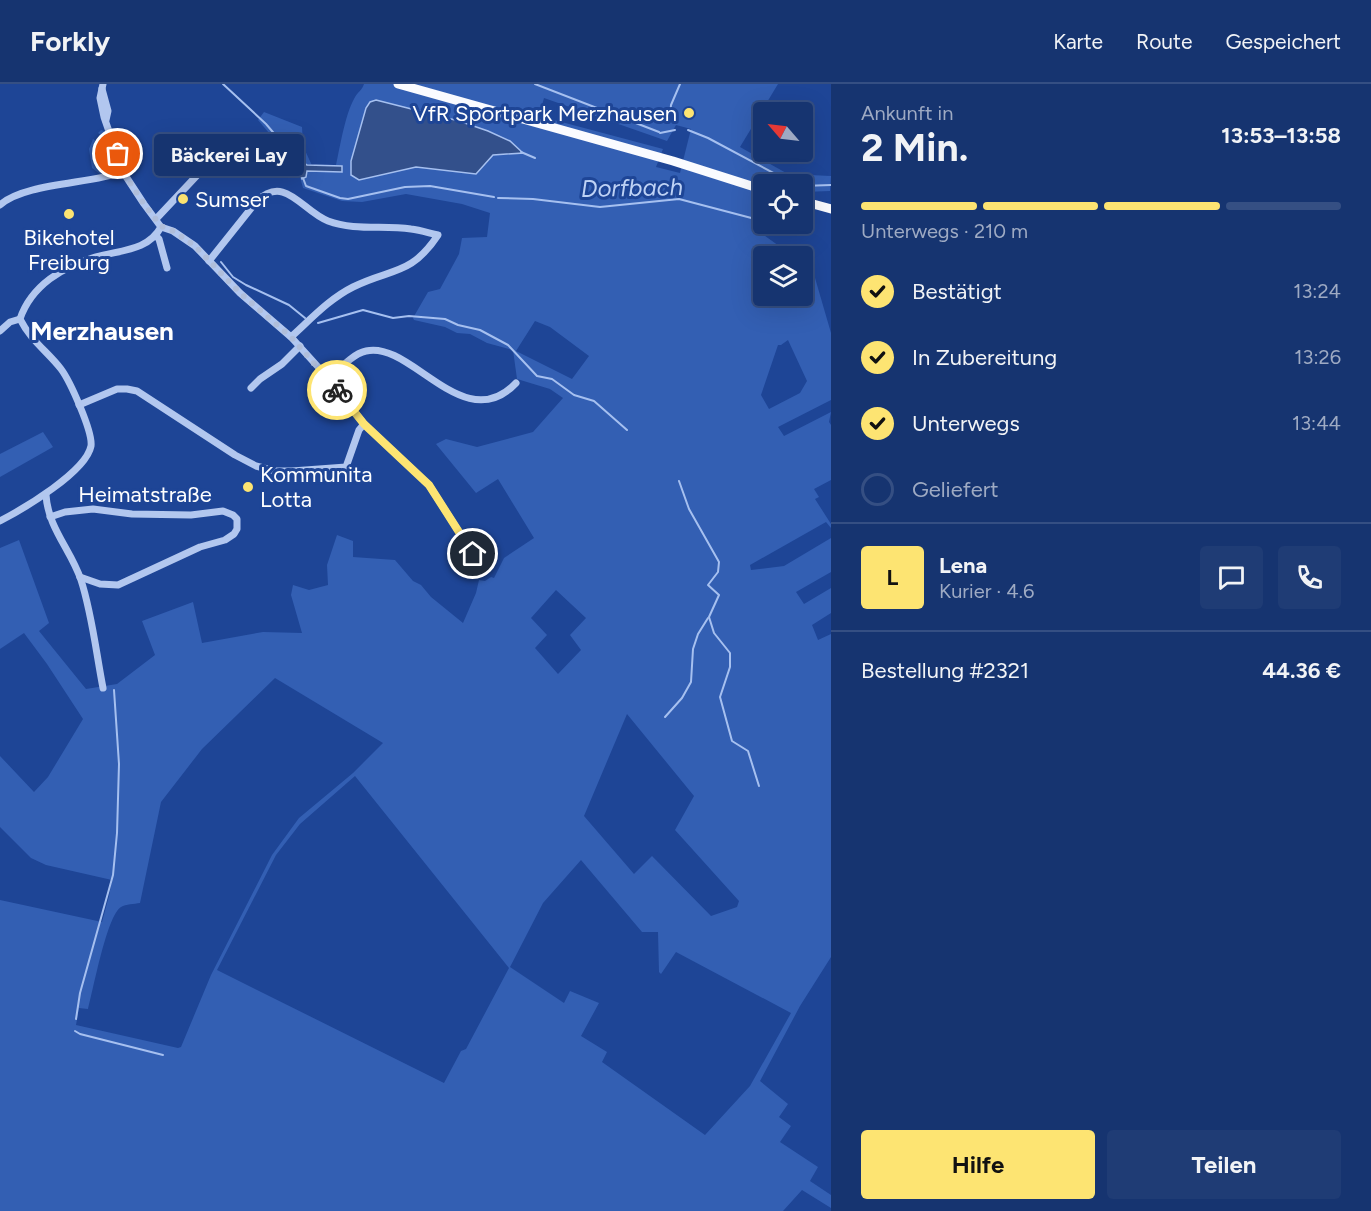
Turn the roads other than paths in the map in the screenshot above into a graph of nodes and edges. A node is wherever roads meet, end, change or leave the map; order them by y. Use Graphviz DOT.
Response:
graph roads {
  1 [pos="398,84"];
  2 [pos="103,86"];
  3 [pos="208,160"];
  4 [pos="123,172"];
  5 [pos="753,187"];
  6 [pos="813,204"];
  7 [pos="0,205"];
  8 [pos="831,209"];
  9 [pos="156,219"];
  10 [pos="161,226"];
  11 [pos="156,236"];
  12 [pos="209,261"];
  13 [pos="167,268"];
  14 [pos="20,319"];
  15 [pos="0,331"];
  16 [pos="291,337"];
  17 [pos="300,346"];
  18 [pos="329,379"];
  19 [pos="516,383"];
  20 [pos="251,388"];
  21 [pos="79,405"];
  22 [pos="364,424"];
  23 [pos="46,495"];
  24 [pos="50,517"];
  25 [pos="0,521"];
  26 [pos="484,572"];
  27 [pos="80,577"];
  28 [pos="103,688"];
  1 -- 5 [label="main road"];
  2 -- 4 [label="street"];
  3 -- 9 [label="street"];
  4 -- 7 [label="street"];
  4 -- 9 [label="street"];
  6 -- 8 [label="main road"];
  9 -- 10 [label="street"];
  10 -- 11 [label="street"];
  10 -- 12 [label="street"];
  11 -- 13 [label="street"];
  11 -- 14 [label="street"];
  12 -- 16 [label="street"];
  12 -- 16 [label="street"];
  14 -- 15 [label="street"];
  14 -- 21 [label="street"];
  16 -- 17 [label="street"];
  17 -- 18 [label="street"];
  17 -- 20 [label="street"];
  18 -- 19 [label="street"];
  18 -- 22 [label="street"];
  21 -- 22 [label="street"];
  21 -- 23 [label="street"];
  22 -- 26 [label="street"];
  23 -- 24 [label="street"];
  23 -- 25 [label="street"];
  24 -- 27 [label="street"];
  24 -- 27 [label="street, Heimatstraße"];
  27 -- 28 [label="street"];
}
